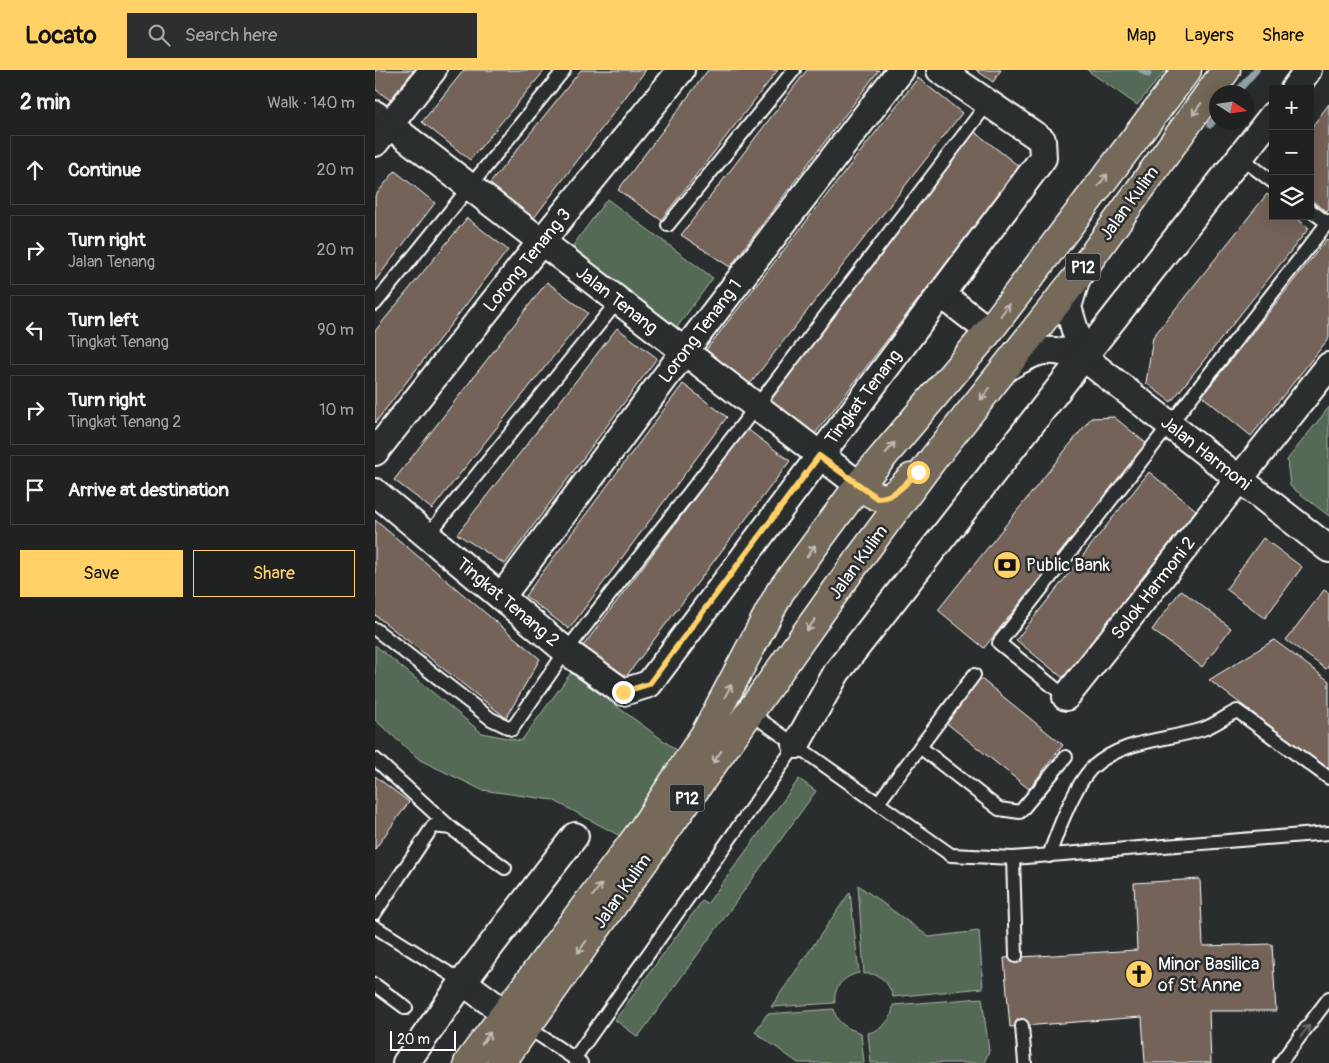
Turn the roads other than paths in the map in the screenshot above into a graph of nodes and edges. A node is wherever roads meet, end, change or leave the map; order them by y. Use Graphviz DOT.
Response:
graph roads {
  1 [pos="433,70"];
  2 [pos="564,70"];
  3 [pos="681,70"];
  4 [pos="794,70"];
  5 [pos="901,70"];
  6 [pos="940,70"];
  7 [pos="1187,70"];
  8 [pos="1226,70"];
  9 [pos="1308,70"];
  10 [pos="1297,85"];
  11 [pos="988,103"];
  12 [pos="1269,120"];
  13 [pos="380,127"];
  14 [pos="1240,157"];
  15 [pos="1269,179"];
  16 [pos="469,186"];
  17 [pos="1314,213"];
  18 [pos="1328,223"];
  19 [pos="668,225"];
  20 [pos="541,242"];
  21 [pos="1077,277"];
  22 [pos="941,294"];
  23 [pos="618,301"];
  24 [pos="375,304"];
  25 [pos="989,331"];
  26 [pos="683,352"];
  27 [pos="1083,357"];
  28 [pos="1329,366"];
  29 [pos="1006,368"];
  30 [pos="756,408"];
  31 [pos="1170,425"];
  32 [pos="375,452"];
  33 [pos="819,456"];
  34 [pos="933,459"];
  35 [pos="1239,479"];
  36 [pos="859,486"];
  37 [pos="375,492"];
  38 [pos="428,535"];
  39 [pos="1329,548"];
  40 [pos="502,596"];
  41 [pos="375,628"];
  42 [pos="566,651"];
  43 [pos="973,676"];
  44 [pos="649,684"];
  45 [pos="1066,697"];
  46 [pos="749,712"];
  47 [pos="797,745"];
  48 [pos="920,747"];
  49 [pos="1066,757"];
  50 [pos="375,759"];
  51 [pos="1329,778"];
  52 [pos="878,803"];
  53 [pos="451,828"];
  54 [pos="1329,833"];
  55 [pos="575,836"];
  56 [pos="1049,856"];
  57 [pos="1013,858"];
  58 [pos="505,868"];
  59 [pos="375,913"];
  60 [pos="375,927"];
  61 [pos="1017,956"];
  62 [pos="463,982"];
  63 [pos="375,985"];
  64 [pos="1329,998"];
  65 [pos="406,1008"];
  66 [pos="516,1020"];
  67 [pos="1022,1026"];
  68 [pos="577,1061"];
  69 [pos="406,1063"];
  70 [pos="468,1063"];
  71 [pos="501,1063"];
  72 [pos="1025,1063"];
  73 [pos="1281,1063"];
  1 -- 13 [label="street"];
  2 -- 16 [label="lane"];
  3 -- 20 [label="street, Lorong Tenang 3"];
  4 -- 19 [label="lane"];
  5 -- 26 [label="street, Lorong Tenang 1"];
  6 -- 11 [label="street"];
  25 -- 7 [label="main road, Jalan Kulim, one-way"];
  8 -- 21 [label="main road, Jalan Kulim / P12, one-way"];
  9 -- 10 [label="street"];
  11 -- 22 [label="street, Tingkat Tenang"];
  11 -- 30 [label="lane"];
  12 -- 14 [label="street"];
  13 -- 16 [label="street, Jalan Tenang"];
  14 -- 15 [label="lane"];
  14 -- 27 [label="street"];
  16 -- 20 [label="street, Jalan Tenang"];
  16 -- 24 [label="lane"];
  17 -- 18 [label="lane"];
  18 -- 31 [label="lane"];
  20 -- 23 [label="street, Jalan Tenang"];
  20 -- 32 [label="street, Lorong Tenang 3"];
  21 -- 27 [label="street"];
  21 -- 29 [label="main road, Jalan Kulim / P12"];
  22 -- 25 [label="street"];
  22 -- 33 [label="street, Tingkat Tenang"];
  23 -- 26 [label="street, Jalan Tenang"];
  23 -- 38 [label="lane"];
  36 -- 25 [label="main road, Jalan Kulim, one-way"];
  26 -- 30 [label="street, Jalan Tenang"];
  26 -- 40 [label="street, Lorong Tenang 1"];
  27 -- 29 [label="street"];
  27 -- 31 [label="street, Jalan Harmoni"];
  27 -- 47 [label="street"];
  28 -- 35 [label="street, Solok Harmoni 2"];
  29 -- 34 [label="main road, Jalan Kulim / P12, one-way"];
  30 -- 33 [label="street, Jalan Tenang"];
  30 -- 42 [label="lane"];
  31 -- 35 [label="street, Jalan Harmoni"];
  31 -- 45 [label="lane"];
  33 -- 36 [label="street, Jalan Tenang"];
  33 -- 44 [label="street, Tingkat Tenang"];
  34 -- 36 [label="main road"];
  34 -- 46 [label="main road, Jalan Kulim / P12, one-way"];
  35 -- 39 [label="street, Jalan Harmoni"];
  35 -- 45 [label="street, Solok Harmoni 2"];
  66 -- 36 [label="main road, Jalan Kulim, one-way"];
  37 -- 38 [label="street, Tingkat Tenang 2"];
  38 -- 40 [label="street, Tingkat Tenang 2"];
  40 -- 42 [label="street, Tingkat Tenang 2"];
  41 -- 42 [label="lane"];
  42 -- 44 [label="street, Tingkat Tenang 2"];
  43 -- 48 [label="lane"];
  46 -- 47 [label="lane"];
  46 -- 66 [label="main road, Jalan Kulim / P12, one-way"];
  47 -- 52 [label="lane"];
  47 -- 68 [label="lane"];
  48 -- 49 [label="lane"];
  48 -- 52 [label="lane"];
  50 -- 53 [label="lane"];
  51 -- 56 [label="lane"];
  52 -- 57 [label="lane"];
  53 -- 58 [label="lane"];
  53 -- 59 [label="lane"];
  54 -- 56 [label="lane"];
  55 -- 62 [label="street"];
  56 -- 57 [label="lane"];
  57 -- 61 [label="lane"];
  60 -- 62 [label="lane"];
  62 -- 66 [label="street"];
  62 -- 69 [label="street"];
  63 -- 65 [label="lane"];
  73 -- 64 [label="lane, one-way"];
  66 -- 68 [label="lane"];
  70 -- 66 [label="main road, Jalan Kulim / P12, one-way"];
  66 -- 71 [label="main road, Jalan Kulim / P12"];
  67 -- 72 [label="lane"];
}
